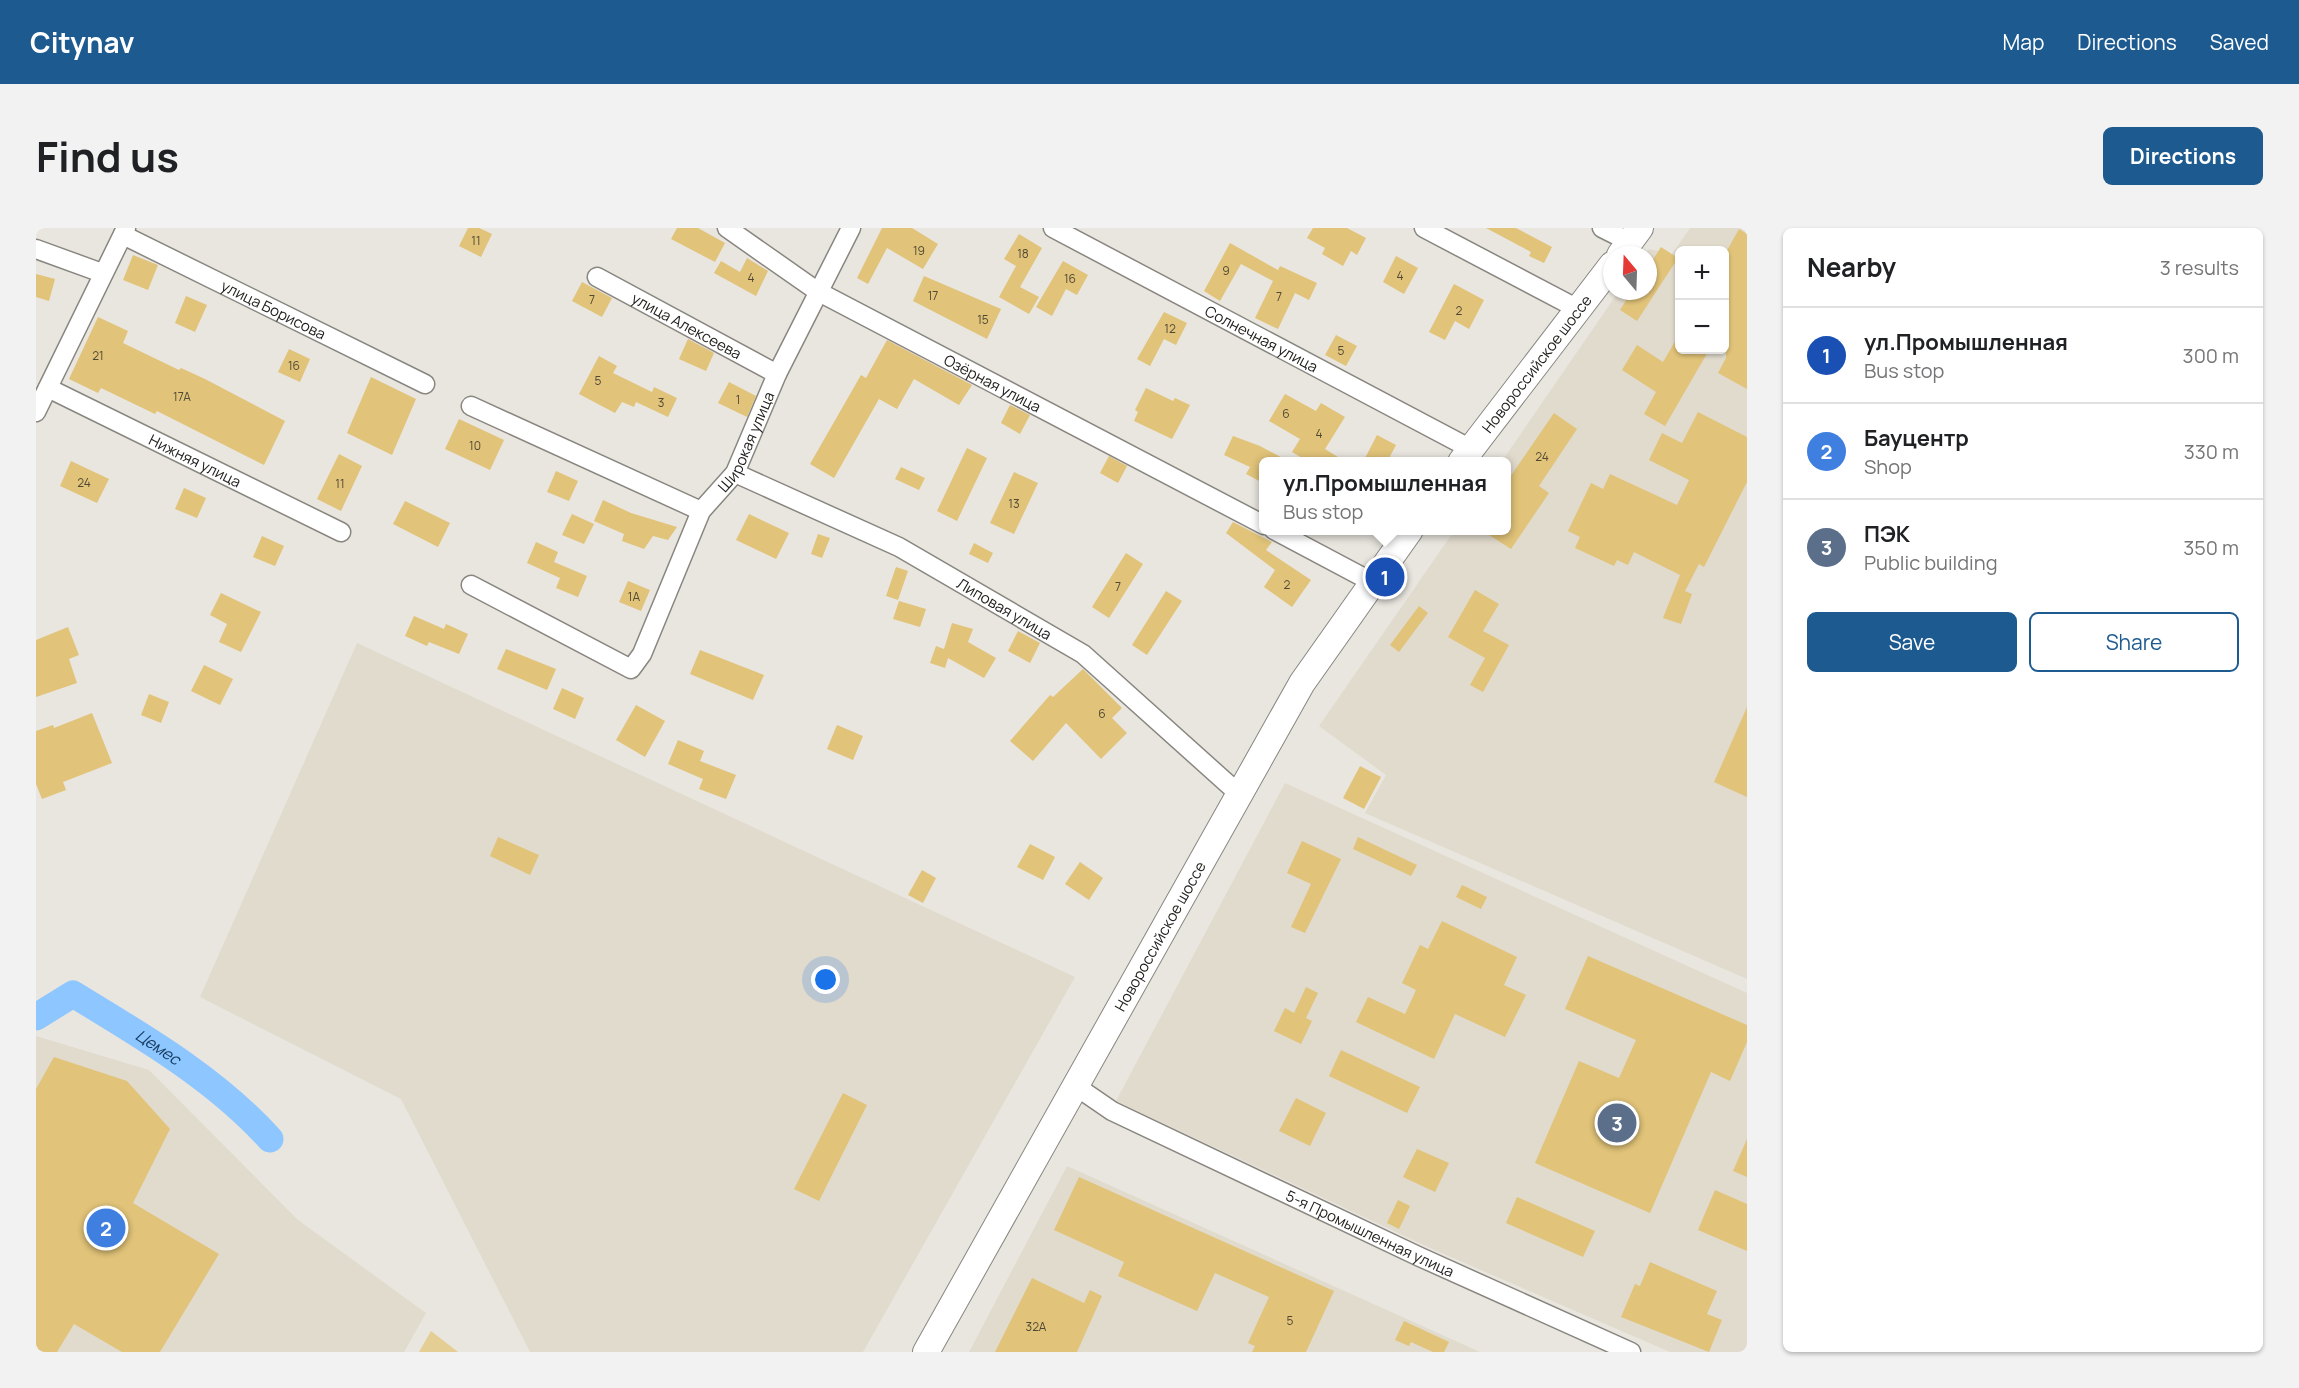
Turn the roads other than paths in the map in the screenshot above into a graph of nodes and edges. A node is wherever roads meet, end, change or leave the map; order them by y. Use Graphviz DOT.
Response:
graph roads {
  1 [pos="727,228"];
  2 [pos="851,228"];
  3 [pos="1053,228"];
  4 [pos="1424,228"];
  5 [pos="1602,228"];
  6 [pos="125,231"];
  7 [pos="1630,242"];
  8 [pos="36,249"];
  9 [pos="102,273"];
  10 [pos="597,277"];
  11 [pos="1603,277"];
  12 [pos="817,291"];
  13 [pos="1578,309"];
  14 [pos="777,374"];
  15 [pos="425,384"];
  16 [pos="48,388"];
  17 [pos="471,406"];
  18 [pos="36,412"];
  19 [pos="1466,455"];
  20 [pos="735,473"];
  21 [pos="701,511"];
  22 [pos="1259,523"];
  23 [pos="341,532"];
  24 [pos="1282,535"];
  25 [pos="1407,535"];
  26 [pos="1372,582"];
  27 [pos="471,585"];
  28 [pos="1239,794"];
  29 [pos="1077,1087"];
  30 [pos="926,1352"];
  31 [pos="1631,1352"];
  1 -- 12 [label="street, Озёрная улица"];
  2 -- 12 [label="street, Широкая улица"];
  3 -- 19 [label="street, Солнечная улица"];
  4 -- 13 [label="street"];
  5 -- 7 [label="street"];
  6 -- 9 [label="street"];
  6 -- 15 [label="street, улица Борисова"];
  8 -- 9 [label="street"];
  9 -- 16 [label="street"];
  10 -- 14 [label="street, улица Алексеева"];
  11 -- 13 [label="main road, Новороссийское шоссе"];
  12 -- 14 [label="street, Широкая улица"];
  12 -- 22 [label="street, Озёрная улица"];
  13 -- 19 [label="main road, Новороссийское шоссе"];
  14 -- 20 [label="street, Широкая улица"];
  16 -- 18 [label="street"];
  16 -- 23 [label="street, Нижняя улица"];
  17 -- 21 [label="street"];
  20 -- 21 [label="street, Широкая улица"];
  20 -- 28 [label="street, Липовая улица"];
  21 -- 27 [label="street, Широкая улица"];
  24 -- 26 [label="street"];
  25 -- 26 [label="main road, Новороссийское шоссе"];
  26 -- 28 [label="main road, Новороссийское шоссе"];
  28 -- 29 [label="main road, Новороссийское шоссе"];
  29 -- 30 [label="main road, Новороссийское шоссе"];
  29 -- 31 [label="street, 5-я Промышленная улица"];
}
